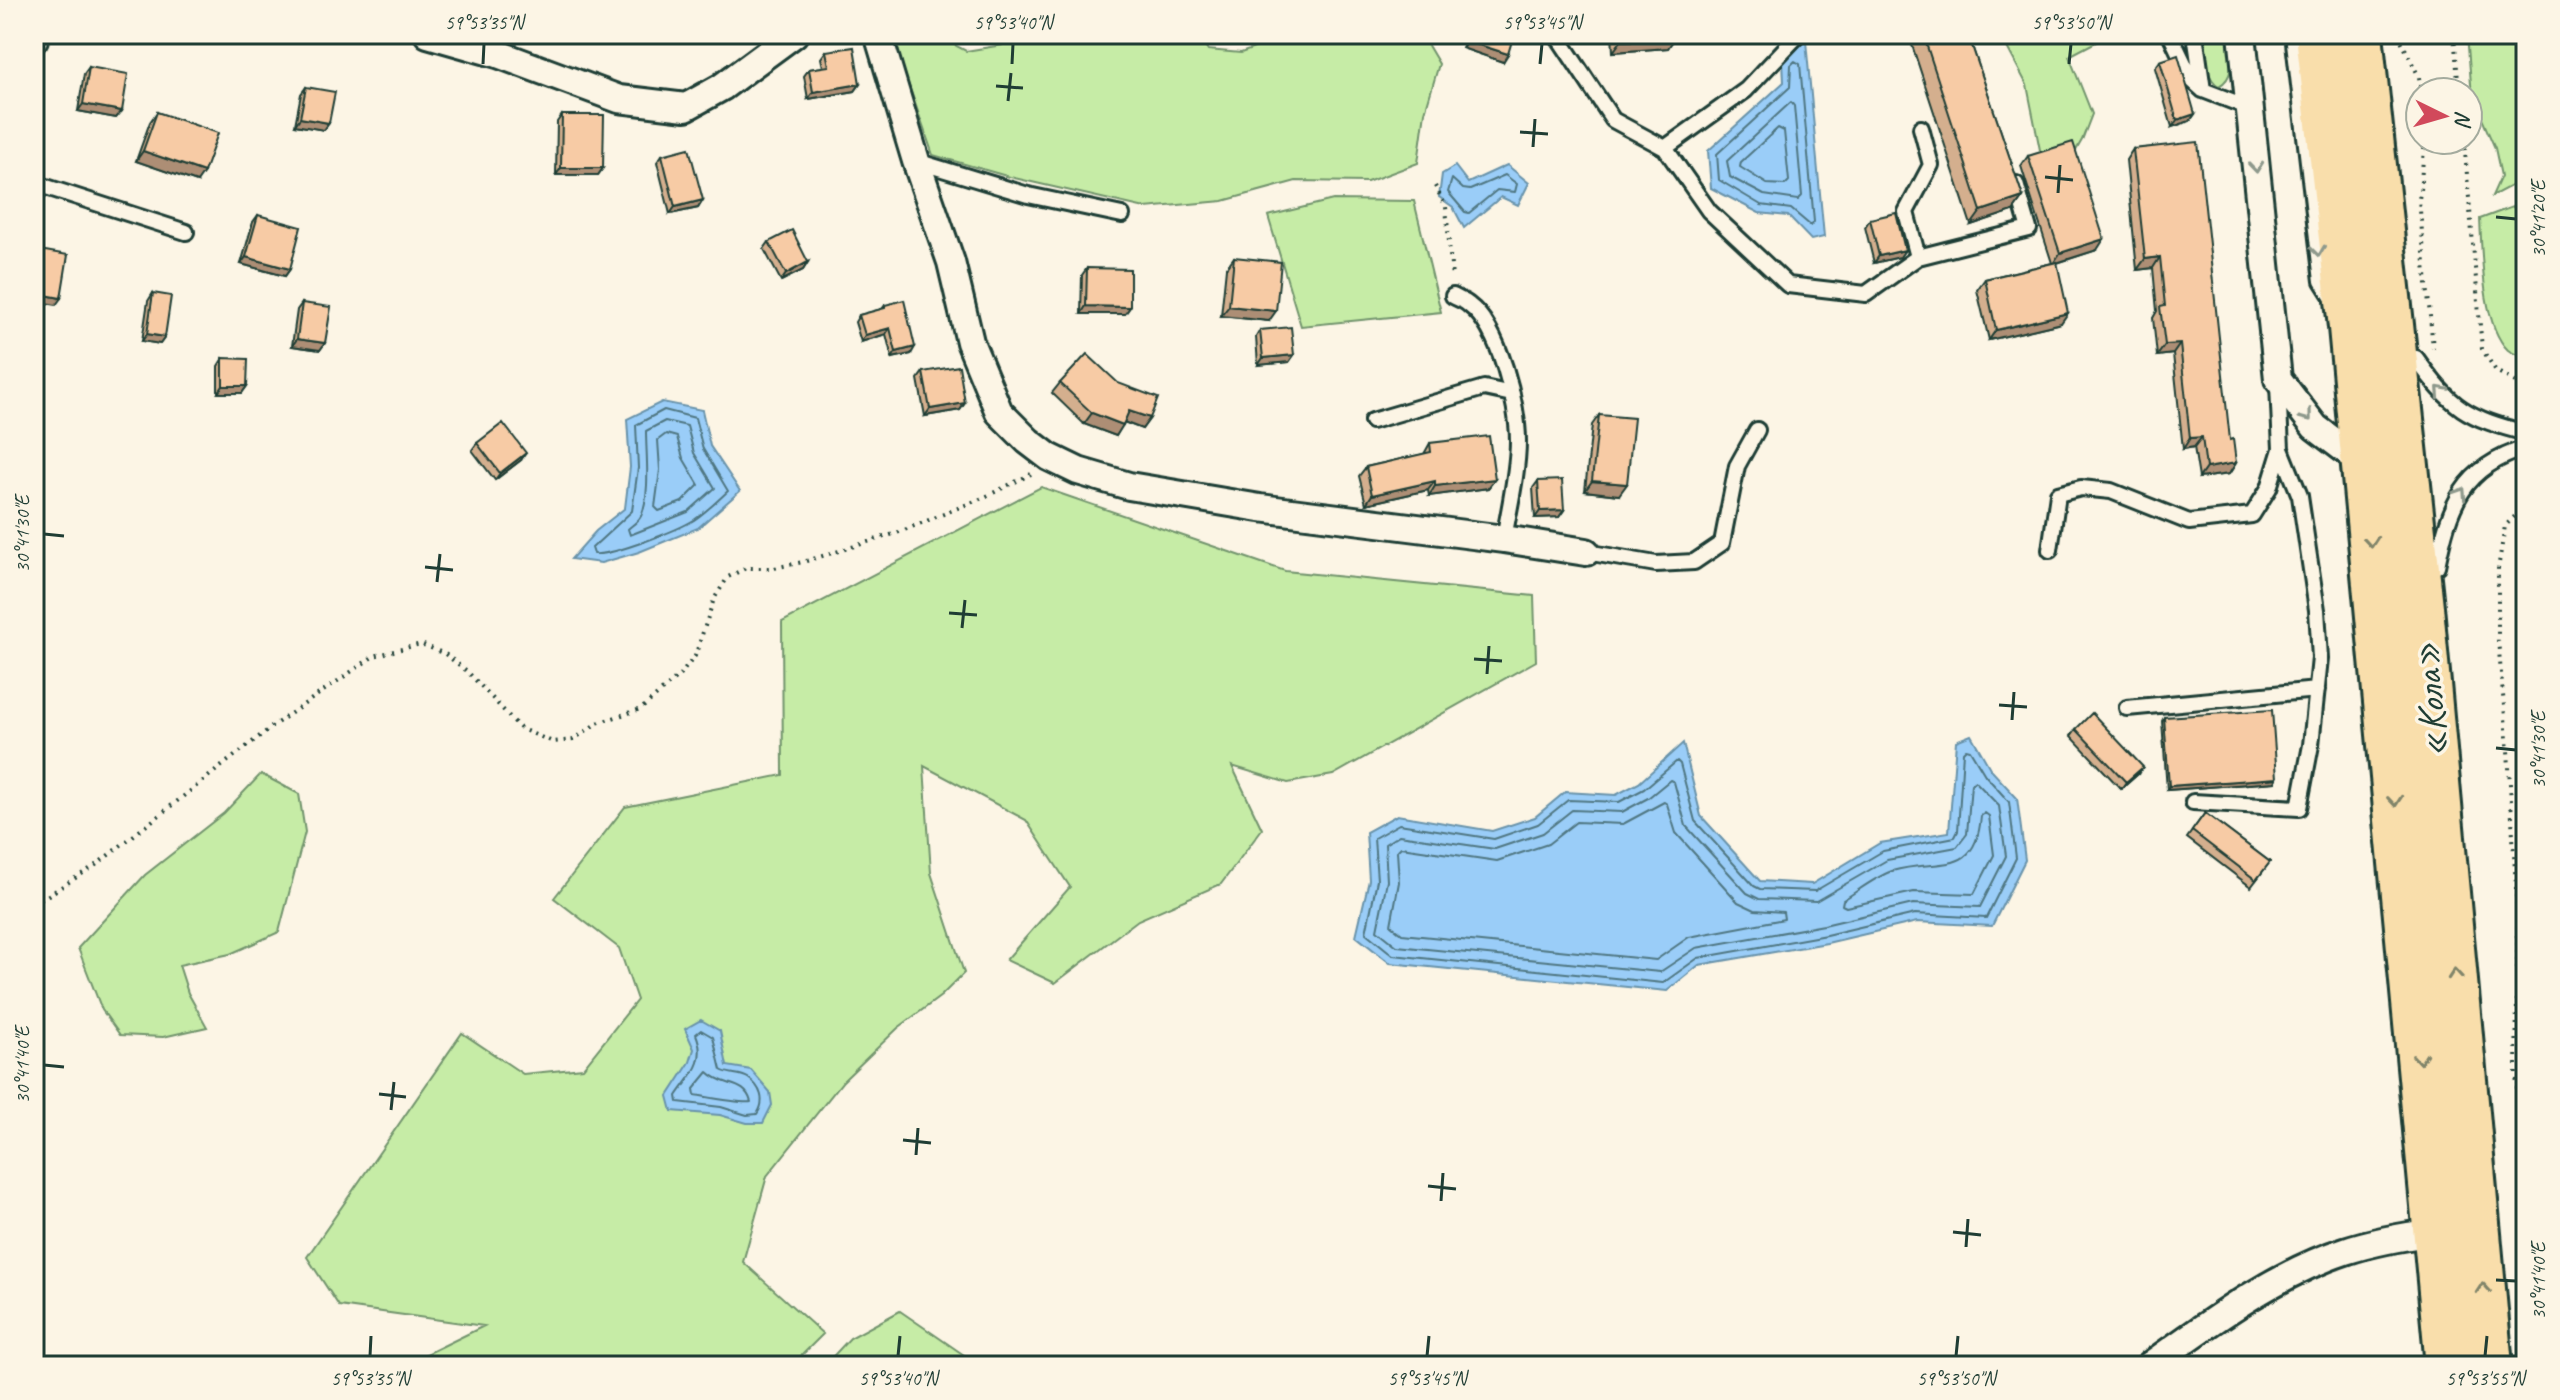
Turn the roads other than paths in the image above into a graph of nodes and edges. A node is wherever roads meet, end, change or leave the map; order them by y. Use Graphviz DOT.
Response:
graph roads {
  1 [pos="428,34"];
  2 [pos="794,34"];
  3 [pos="878,34"];
  4 [pos="1556,34"];
  5 [pos="1799,34"];
  6 [pos="2170,34"];
  7 [pos="2195,34"];
  8 [pos="2242,34"];
  9 [pos="2293,34"];
  10 [pos="2318,34"];
  11 [pos="2360,34"];
  12 [pos="2381,34"];
  13 [pos="2203,90"];
  14 [pos="2250,108"];
  15 [pos="1921,128"];
  16 [pos="1665,148"];
  17 [pos="916,161"];
  18 [pos="2012,170"];
  19 [pos="34,183"];
  20 [pos="1122,215"];
  21 [pos="186,232"];
  22 [pos="1918,257"];
  23 [pos="1453,296"];
  24 [pos="2351,327"];
  25 [pos="2427,359"];
  26 [pos="2278,379"];
  27 [pos="1512,394"];
  28 [pos="1372,421"];
  29 [pos="1757,430"];
  30 [pos="2526,433"];
  31 [pos="2526,448"];
  32 [pos="2281,449"];
  33 [pos="2364,464"];
  34 [pos="1504,539"];
  35 [pos="2050,550"];
  36 [pos="1586,552"];
  37 [pos="2437,566"];
  38 [pos="2317,690"];
  39 [pos="2127,708"];
  40 [pos="2434,740"];
  41 [pos="2193,802"];
  42 [pos="2436,1232"];
  43 [pos="2149,1366"];
  44 [pos="2448,1366"];
  45 [pos="2490,1366"];
  1 -- 2 [label="street"];
  3 -- 17 [label="street"];
  4 -- 16 [label="lane"];
  5 -- 16 [label="lane"];
  6 -- 13 [label="lane"];
  7 -- 13 [label="lane"];
  8 -- 14 [label="street"];
  9 -- 24 [label="lane, one-way"];
  10 -- 24 [label="highway, «Кола»"];
  11 -- 40 [label="highway, «Кола»"];
  12 -- 25 [label="street"];
  13 -- 14 [label="lane"];
  14 -- 26 [label="street, one-way"];
  15 -- 22 [label="lane"];
  16 -- 22 [label="lane"];
  17 -- 20 [label="lane"];
  17 -- 34 [label="street"];
  18 -- 22 [label="lane"];
  19 -- 21 [label="lane"];
  23 -- 27 [label="lane"];
  24 -- 33 [label="highway, «Кола»"];
  30 -- 25 [label="lane, one-way"];
  25 -- 37 [label="street"];
  26 -- 32 [label="lane"];
  26 -- 33 [label="street, one-way"];
  27 -- 28 [label="lane"];
  27 -- 34 [label="lane"];
  29 -- 36 [label="lane"];
  37 -- 31 [label="lane, one-way"];
  32 -- 35 [label="lane"];
  32 -- 38 [label="lane"];
  33 -- 42 [label="highway, «Кола», one-way"];
  34 -- 36 [label="street"];
  37 -- 40 [label="street"];
  38 -- 39 [label="lane"];
  38 -- 41 [label="lane"];
  45 -- 40 [label="highway, «Кола», one-way"];
  42 -- 43 [label="street"];
  42 -- 44 [label="highway, «Кола»"];
}
